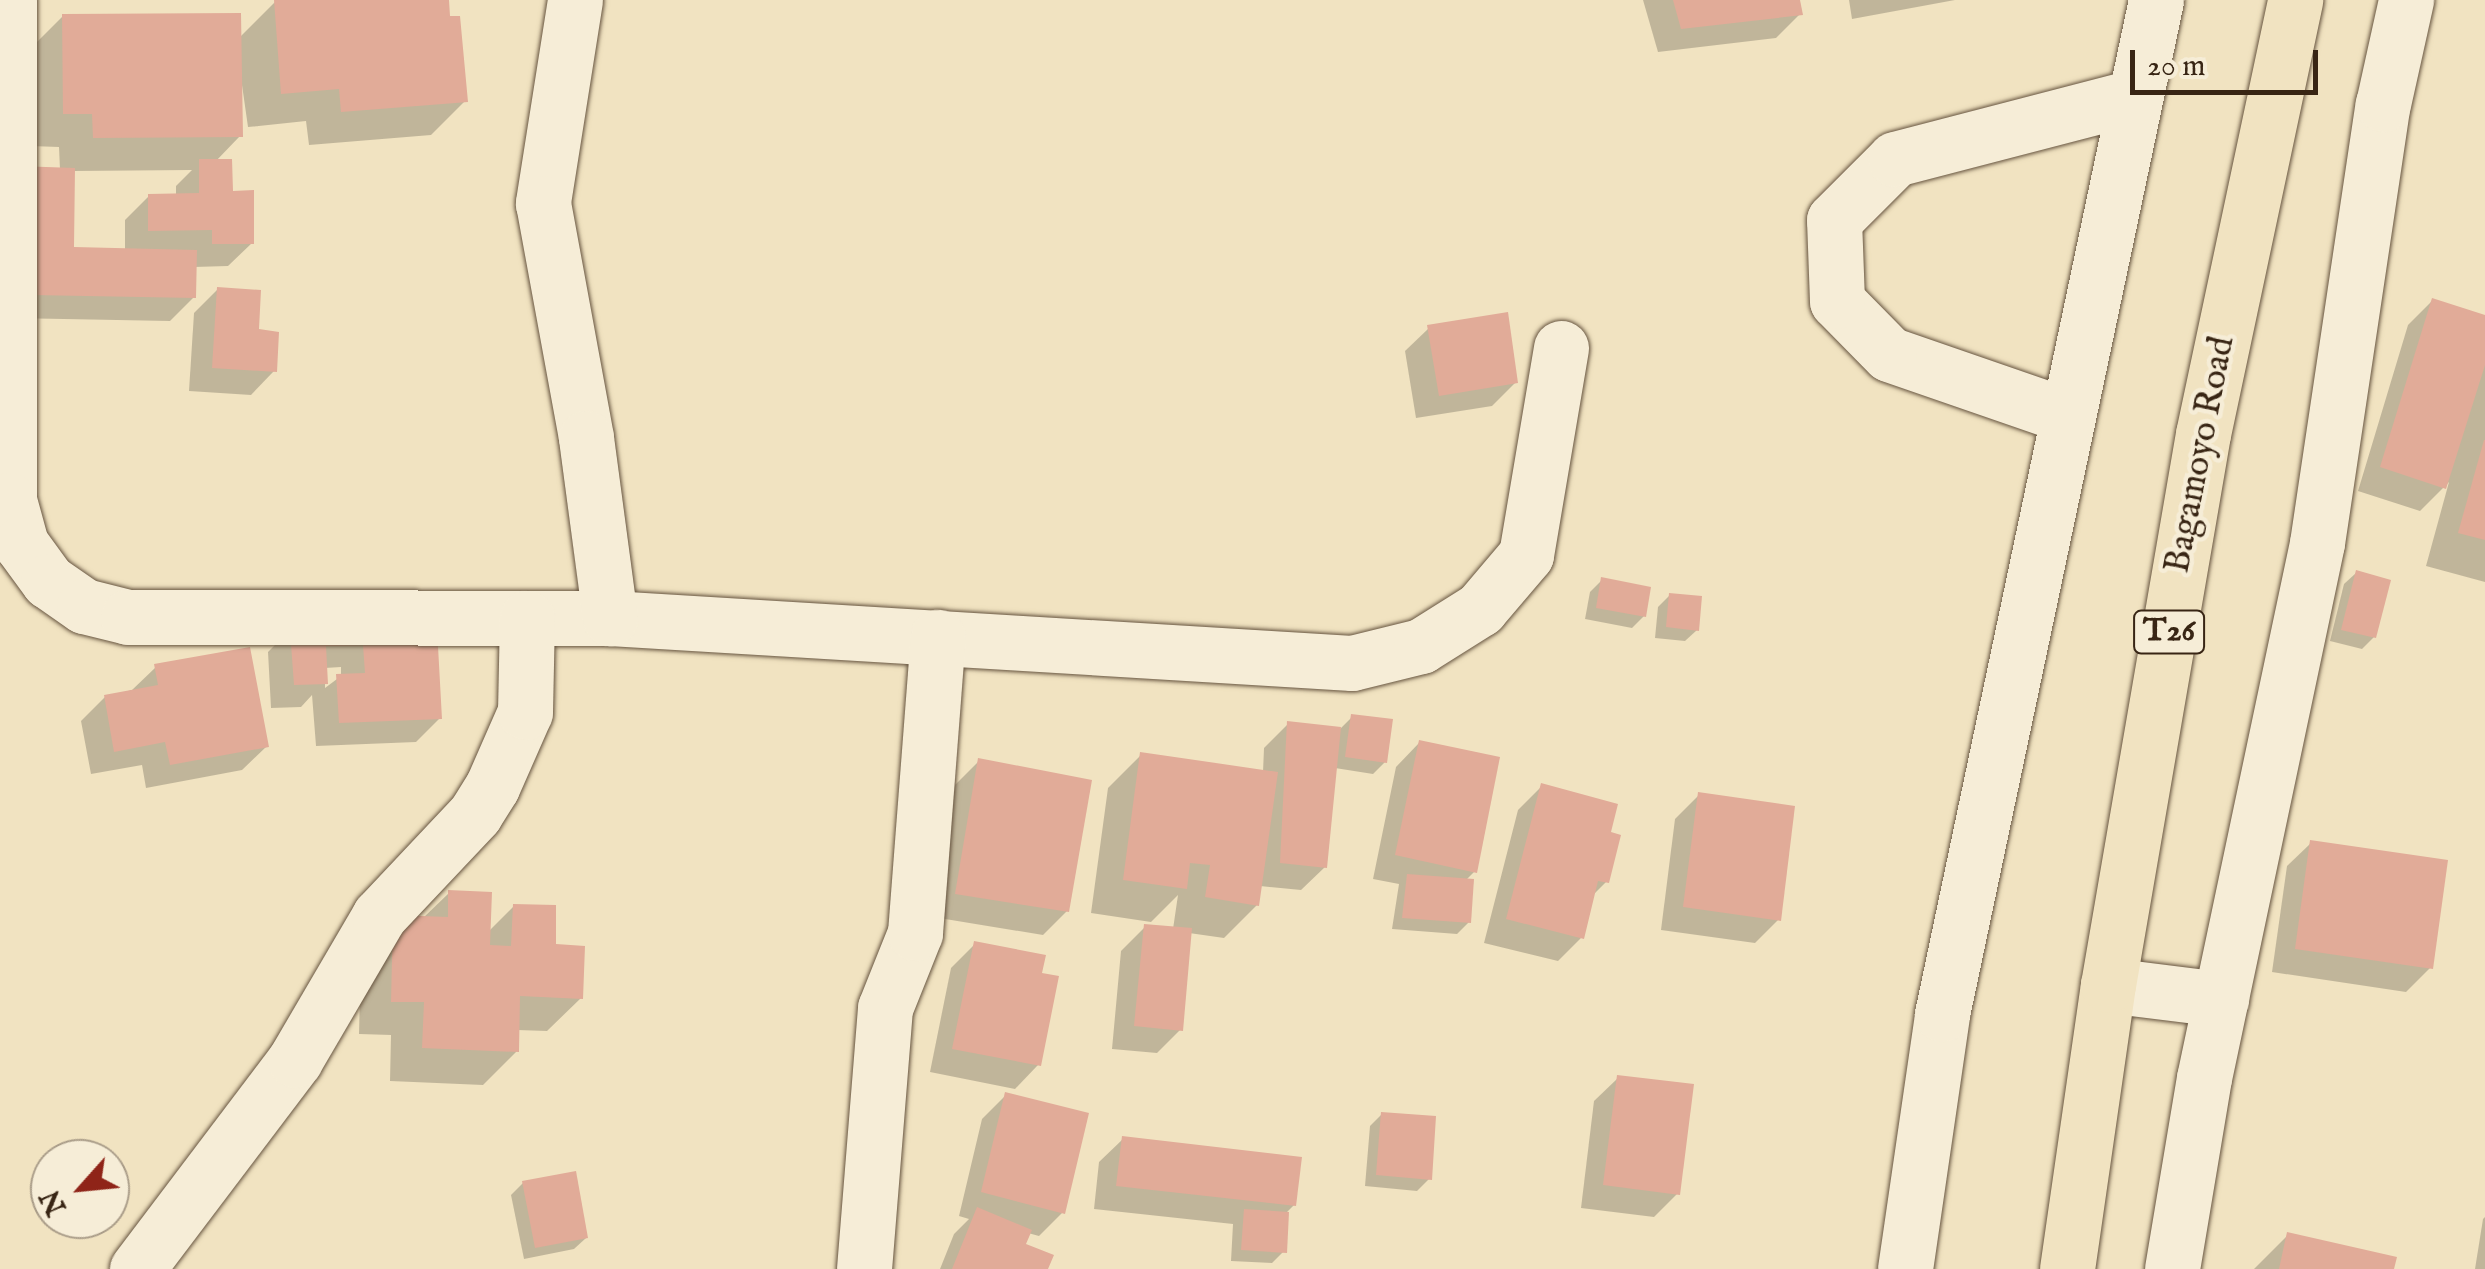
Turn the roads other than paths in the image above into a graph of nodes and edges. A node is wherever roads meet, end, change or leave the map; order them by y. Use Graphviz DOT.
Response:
graph roads {
  1 [pos="9,0"];
  2 [pos="576,0"];
  3 [pos="2156,0"];
  4 [pos="2296,0"];
  5 [pos="2406,0"];
  6 [pos="2133,96"];
  7 [pos="1561,348"];
  8 [pos="2068,416"];
  9 [pos="527,618"];
  10 [pos="610,618"];
  11 [pos="938,637"];
  12 [pos="2108,985"];
  13 [pos="2221,999"];
  14 [pos="137,1269"];
  15 [pos="864,1269"];
  16 [pos="1905,1269"];
  17 [pos="2067,1269"];
  18 [pos="2172,1269"];
  1 -- 9 [label="street"];
  2 -- 10 [label="street"];
  3 -- 6 [label="street"];
  4 -- 12 [label="highway, Bagamoyo Road / T26"];
  5 -- 13 [label="street"];
  6 -- 8 [label="street"];
  6 -- 8 [label="street"];
  7 -- 11 [label="street"];
  8 -- 16 [label="street"];
  9 -- 10 [label="street"];
  9 -- 14 [label="street"];
  10 -- 11 [label="street"];
  11 -- 15 [label="street"];
  12 -- 13 [label="street"];
  12 -- 17 [label="highway, Bagamoyo Road / T26"];
  13 -- 18 [label="street"];
}
